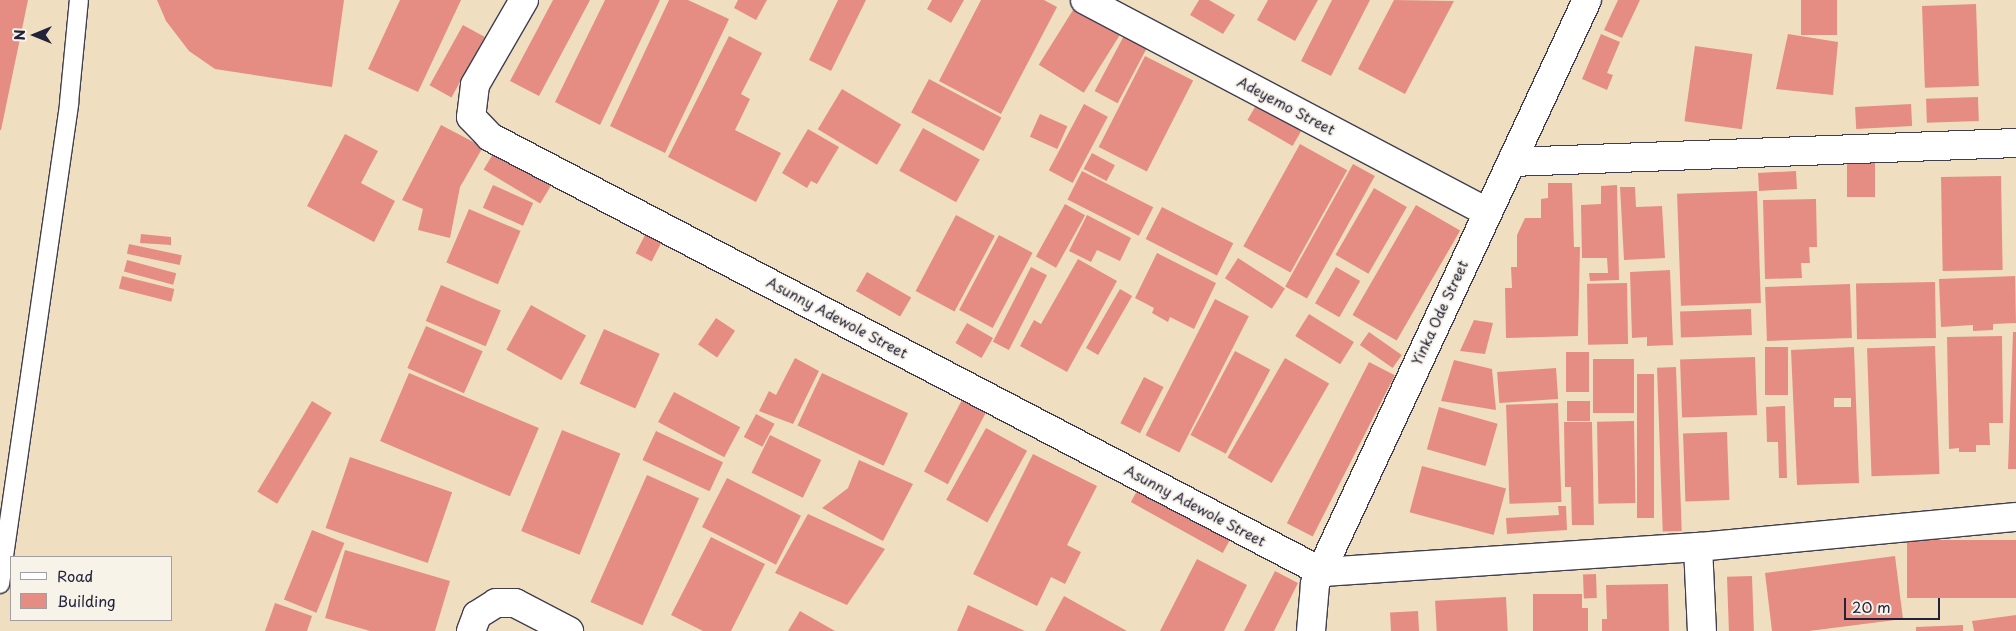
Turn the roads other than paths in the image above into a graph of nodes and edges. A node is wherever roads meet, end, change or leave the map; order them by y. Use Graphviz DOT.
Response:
graph roads {
  1 [pos="79,0"];
  2 [pos="524,0"];
  3 [pos="1085,0"];
  4 [pos="1587,0"];
  5 [pos="2016,143"];
  6 [pos="1512,162"];
  7 [pos="1487,212"];
  8 [pos="2016,517"];
  9 [pos="1698,547"];
  10 [pos="1322,572"];
  11 [pos="0,584"];
  12 [pos="470,631"];
  13 [pos="568,631"];
  14 [pos="1311,631"];
  15 [pos="1702,631"];
  1 -- 11 [label="lane"];
  2 -- 10 [label="street, Asunny Adewole Street"];
  3 -- 7 [label="street, Adeyemo Street"];
  4 -- 6 [label="street, Yinka Ode Street"];
  5 -- 6 [label="street"];
  6 -- 7 [label="street, Yinka Ode Street"];
  7 -- 10 [label="street, Yinka Ode Street"];
  8 -- 9 [label="street"];
  9 -- 10 [label="street"];
  9 -- 15 [label="street"];
  10 -- 14 [label="street, Yinka Ode Street"];
  12 -- 13 [label="street"];
}
